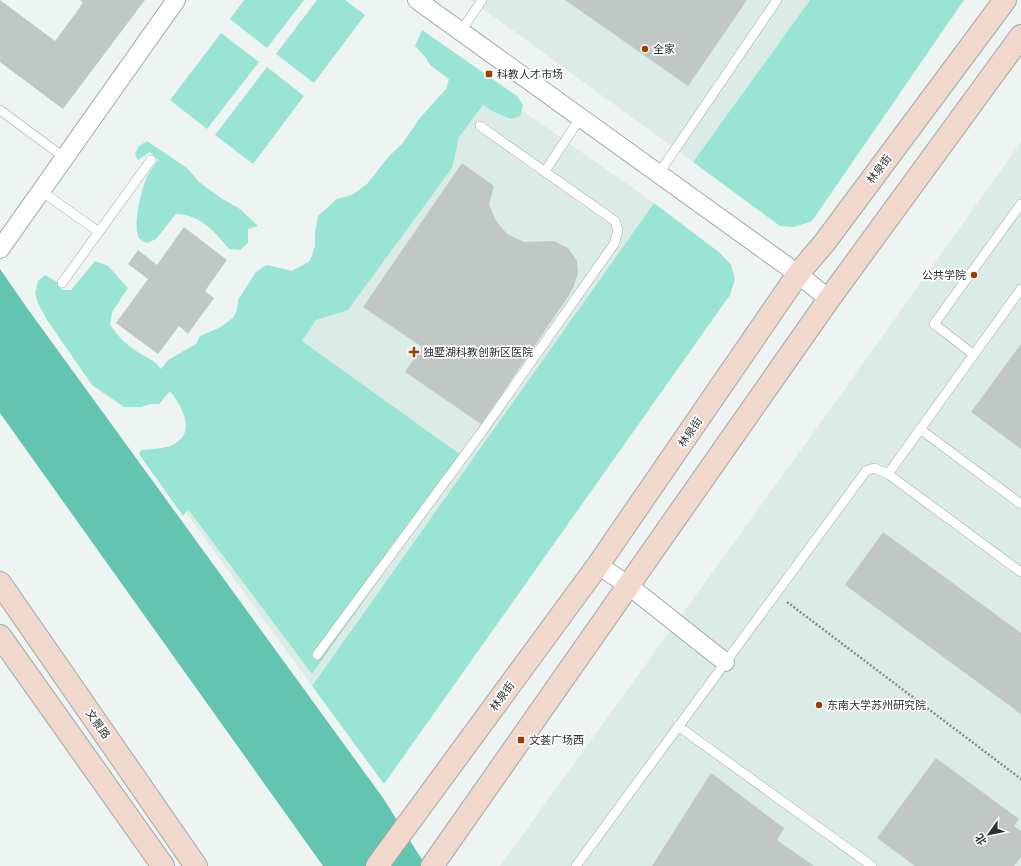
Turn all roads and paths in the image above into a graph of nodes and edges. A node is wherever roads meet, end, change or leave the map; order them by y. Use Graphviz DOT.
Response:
graph roads {
  1 [pos="176,0"];
  2 [pos="417,0"];
  3 [pos="482,0"];
  4 [pos="778,0"];
  5 [pos="1005,0"];
  6 [pos="460,31"];
  7 [pos="1021,36"];
  8 [pos="0,110"];
  9 [pos="581,117"];
  10 [pos="480,126"];
  11 [pos="65,158"];
  12 [pos="151,160"];
  13 [pos="545,171"];
  14 [pos="659,173"];
  15 [pos="41,191"];
  16 [pos="1021,204"];
  17 [pos="99,232"];
  18 [pos="0,249"];
  19 [pos="798,274"];
  20 [pos="62,283"];
  21 [pos="1021,289"];
  22 [pos="829,299"];
  23 [pos="974,354"];
  24 [pos="920,429"];
  25 [pos="888,474"];
  26 [pos="1021,504"];
  27 [pos="598,565"];
  28 [pos="1021,572"];
  29 [pos="0,583"];
  30 [pos="629,586"];
  31 [pos="776,594"];
  32 [pos="0,636"];
  33 [pos="317,655"];
  34 [pos="725,662"];
  35 [pos="678,726"];
  36 [pos="1021,779"];
  37 [pos="163,866"];
  38 [pos="196,866"];
  39 [pos="377,866"];
  40 [pos="432,866"];
  41 [pos="576,866"];
  42 [pos="872,866"];
  1 -- 11 [label="street"];
  2 -- 6 [label="street"];
  3 -- 6 [label="lane"];
  4 -- 14 [label="lane"];
  5 -- 19 [label="main road, 林泉街"];
  6 -- 9 [label="street"];
  7 -- 22 [label="main road"];
  8 -- 11 [label="lane"];
  9 -- 13 [label="lane"];
  9 -- 14 [label="street"];
  10 -- 13 [label="lane"];
  11 -- 15 [label="street"];
  12 -- 17 [label="lane"];
  13 -- 33 [label="lane"];
  14 -- 19 [label="street"];
  15 -- 17 [label="lane"];
  15 -- 18 [label="street"];
  16 -- 23 [label="lane"];
  17 -- 20 [label="lane"];
  19 -- 22 [label="street"];
  19 -- 27 [label="main road, 林泉街"];
  21 -- 23 [label="lane"];
  22 -- 30 [label="main road"];
  23 -- 24 [label="lane"];
  24 -- 25 [label="lane"];
  24 -- 26 [label="lane"];
  25 -- 28 [label="lane"];
  25 -- 31 [label="lane"];
  27 -- 30 [label="street"];
  27 -- 39 [label="main road, 林泉街"];
  29 -- 38 [label="main road, 文景路"];
  30 -- 34 [label="street"];
  30 -- 40 [label="main road"];
  31 -- 34 [label="lane"];
  31 -- 36 [label="path"];
  32 -- 37 [label="main road"];
  34 -- 35 [label="lane"];
  35 -- 41 [label="lane"];
  35 -- 42 [label="lane"];
}
